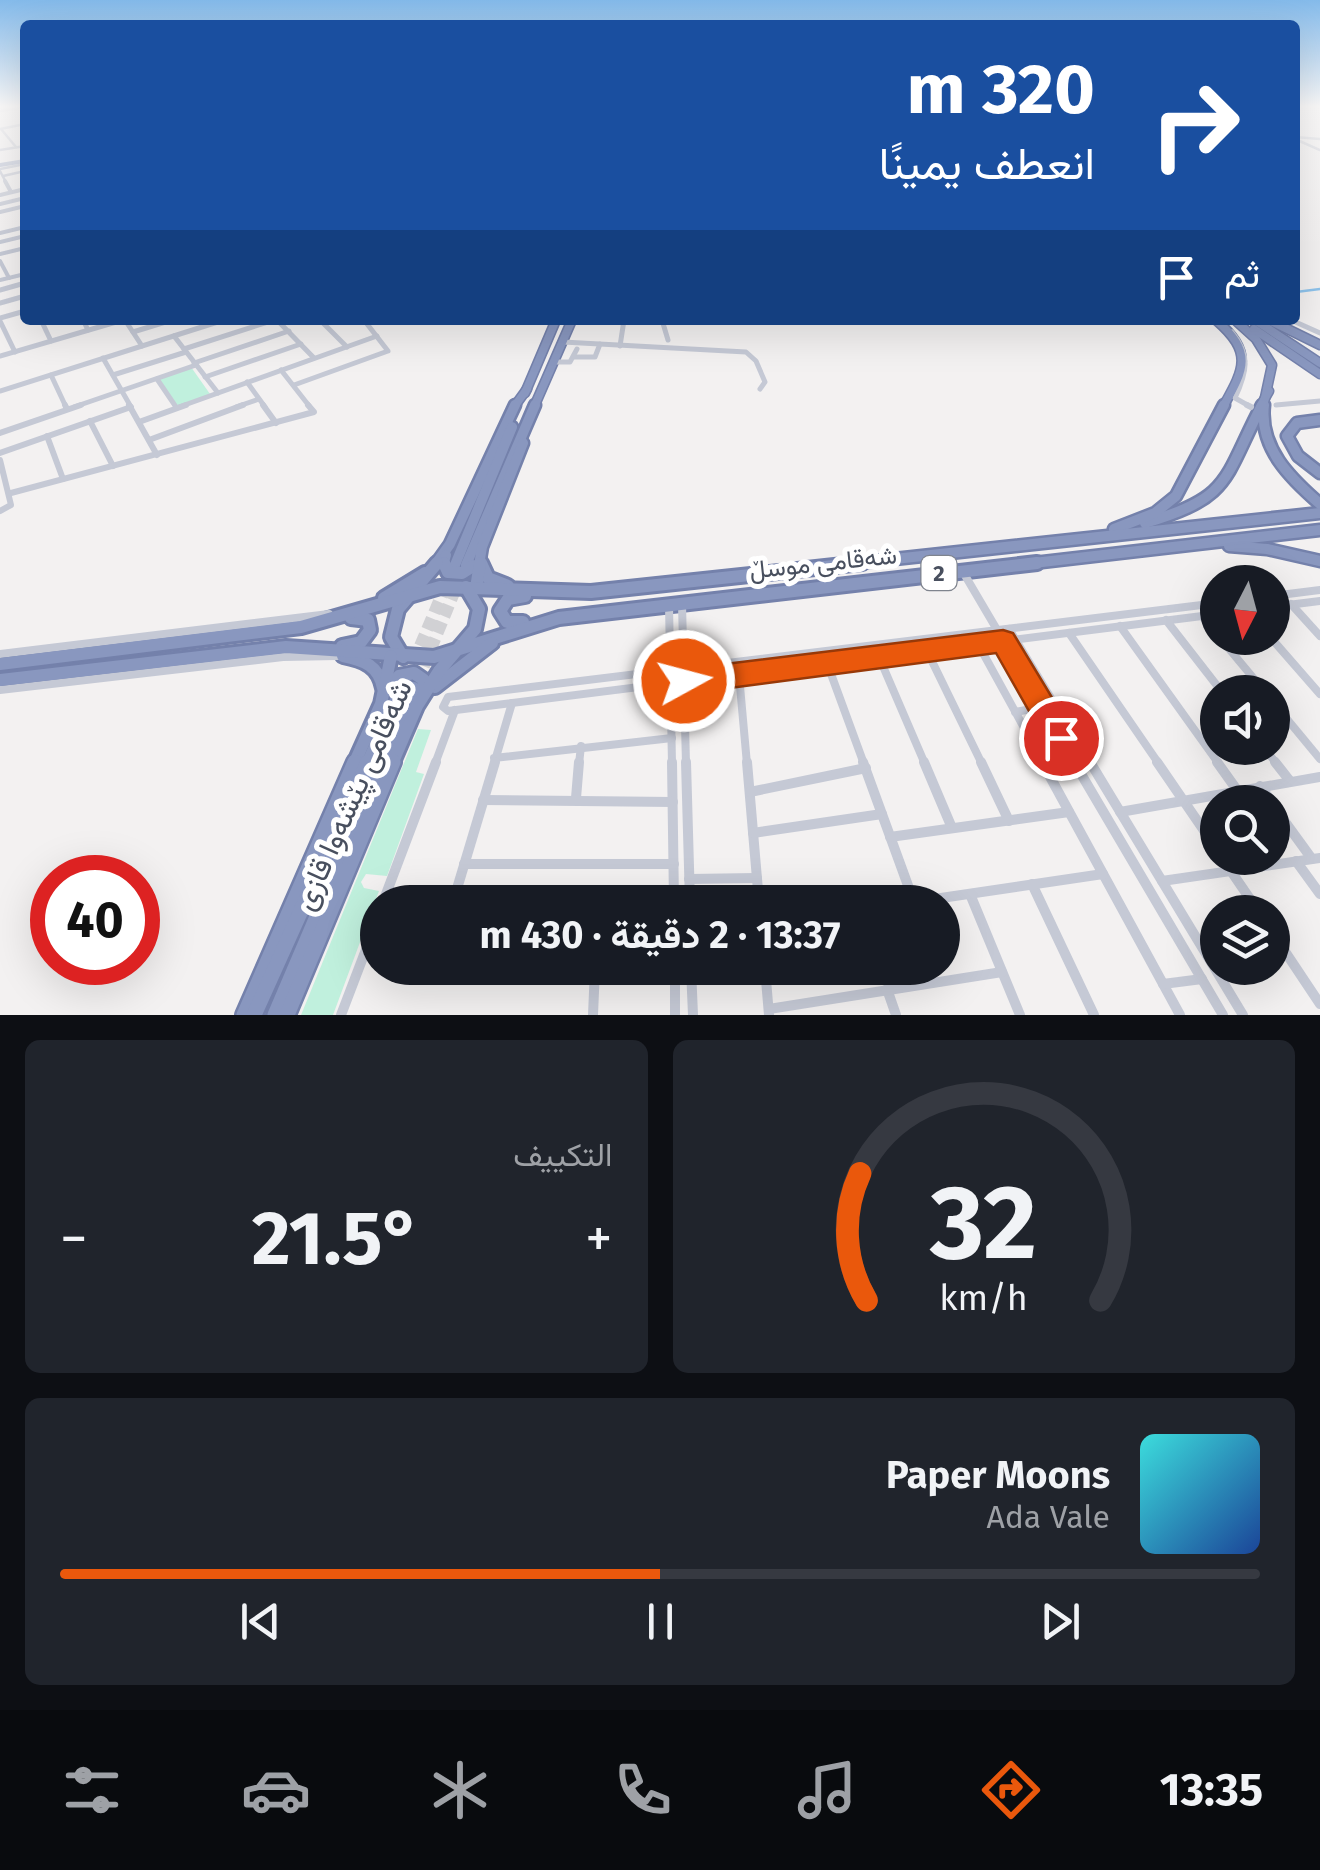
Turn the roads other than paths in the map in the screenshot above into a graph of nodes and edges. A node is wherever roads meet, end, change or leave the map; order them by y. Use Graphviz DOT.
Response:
graph roads {
  1 [pos="1,171"];
  2 [pos="20,191"];
  3 [pos="12,192"];
  4 [pos="0,195"];
  5 [pos="2,204"];
  6 [pos="18,208"];
  7 [pos="3,211"];
  8 [pos="20,211"];
  9 [pos="0,258"];
  10 [pos="20,275"];
  11 [pos="9,278"];
  12 [pos="0,280"];
  13 [pos="0,319"];
  14 [pos="43,325"];
  15 [pos="86,325"];
  16 [pos="106,325"];
  17 [pos="128,325"];
  18 [pos="156,325"];
  19 [pos="208,325"];
  20 [pos="261,325"];
  21 [pos="282,325"];
  22 [pos="325,325"];
  23 [pos="368,325"];
  24 [pos="554,325"];
  25 [pos="570,325"];
  26 [pos="623,325"];
  27 [pos="664,325"];
  28 [pos="1222,325"];
  29 [pos="1224,325"];
  30 [pos="1242,325"];
  31 [pos="1246,325"];
  32 [pos="1264,325"];
  33 [pos="1274,325"];
  34 [pos="1278,325"];
  35 [pos="88,330"];
  36 [pos="289,331"];
  37 [pos="133,332"];
  38 [pos="174,336"];
  39 [pos="377,336"];
  40 [pos="668,340"];
  41 [pos="51,342"];
  42 [pos="563,342"];
  43 [pos="301,344"];
  44 [pos="600,344"];
  45 [pos="1320,344"];
  46 [pos="142,346"];
  47 [pos="347,346"];
  48 [pos="620,346"];
  49 [pos="577,349"];
  50 [pos="185,350"];
  51 [pos="15,352"];
  52 [pos="0,356"];
  53 [pos="574,357"];
  54 [pos="104,358"];
  55 [pos="314,358"];
  56 [pos="1320,360"];
  57 [pos="554,362"];
  58 [pos="195,364"];
  59 [pos="281,370"];
  60 [pos="1320,374"];
  61 [pos="50,375"];
  62 [pos="113,376"];
  63 [pos="205,377"];
  64 [pos="156,378"];
  65 [pos="247,382"];
  66 [pos="294,384"];
  67 [pos="526,389"];
  68 [pos="760,389"];
  69 [pos="122,390"];
  70 [pos="542,390"];
  71 [pos="0,391"];
  72 [pos="1268,392"];
  73 [pos="218,393"];
  74 [pos="259,398"];
  75 [pos="1320,401"];
  76 [pos="1276,405"];
  77 [pos="131,407"];
  78 [pos="176,408"];
  79 [pos="67,409"];
  80 [pos="1320,420"];
  81 [pos="90,421"];
  82 [pos="139,422"];
  83 [pos="276,424"];
  84 [pos="1214,425"];
  85 [pos="0,433"];
  86 [pos="47,436"];
  87 [pos="149,440"];
  88 [pos="157,455"];
  89 [pos="0,456"];
  90 [pos="113,466"];
  91 [pos="1320,473"];
  92 [pos="63,479"];
  93 [pos="11,493"];
  94 [pos="1320,504"];
  95 [pos="0,511"];
  96 [pos="1320,513"];
  97 [pos="1114,530"];
  98 [pos="1320,530"];
  99 [pos="1090,539"];
  100 [pos="448,547"];
  101 [pos="482,547"];
  102 [pos="1144,550"];
  103 [pos="1320,561"];
  104 [pos="962,570"];
  105 [pos="471,587"];
  106 [pos="1320,590"];
  107 [pos="558,593"];
  108 [pos="413,594"];
  109 [pos="1290,594"];
  110 [pos="1320,601"];
  111 [pos="682,602"];
  112 [pos="385,603"];
  113 [pos="668,603"];
  114 [pos="1290,604"];
  115 [pos="1200,605"];
  116 [pos="1172,609"];
  117 [pos="355,610"];
  118 [pos="1200,616"];
  119 [pos="559,618"];
  120 [pos="670,618"];
  121 [pos="682,618"];
  122 [pos="1180,618"];
  123 [pos="1166,620"];
  124 [pos="321,623"];
  125 [pos="1120,626"];
  126 [pos="513,630"];
  127 [pos="997,630"];
  128 [pos="1068,632"];
  129 [pos="1012,634"];
  130 [pos="1320,636"];
  131 [pos="1003,641"];
  132 [pos="978,644"];
  133 [pos="303,647"];
  134 [pos="277,648"];
  135 [pos="851,649"];
  136 [pos="927,650"];
  137 [pos="456,651"];
  138 [pos="0,654"];
  139 [pos="1235,655"];
  140 [pos="1286,655"];
  141 [pos="397,656"];
  142 [pos="879,656"];
  143 [pos="354,658"];
  144 [pos="856,660"];
  145 [pos="827,663"];
  146 [pos="0,664"];
  147 [pos="684,670"];
  148 [pos="672,671"];
  149 [pos="739,674"];
  150 [pos="1209,675"];
  151 [pos="1252,675"];
  152 [pos="0,680"];
  153 [pos="684,681"];
  154 [pos="672,683"];
  155 [pos="0,690"];
  156 [pos="1320,694"];
  157 [pos="512,703"];
  158 [pos="381,704"];
  159 [pos="417,706"];
  160 [pos="1042,708"];
  161 [pos="455,710"];
  162 [pos="1015,712"];
  163 [pos="1290,723"];
  164 [pos="672,738"];
  165 [pos="581,746"];
  166 [pos="494,758"];
  167 [pos="1320,759"];
  168 [pos="1277,765"];
  169 [pos="866,768"];
  170 [pos="1320,776"];
  171 [pos="1290,782"];
  172 [pos="1232,785"];
  173 [pos="1268,785"];
  174 [pos="750,792"];
  175 [pos="576,798"];
  176 [pos="1200,798"];
  177 [pos="483,800"];
  178 [pos="673,802"];
  179 [pos="1184,802"];
  180 [pos="1070,812"];
  181 [pos="1120,812"];
  182 [pos="882,814"];
  183 [pos="1009,821"];
  184 [pos="1200,825"];
  185 [pos="1290,826"];
  186 [pos="952,828"];
  187 [pos="753,833"];
  188 [pos="890,837"];
  189 [pos="1316,858"];
  190 [pos="1296,861"];
  191 [pos="1290,862"];
  192 [pos="464,864"];
  193 [pos="674,864"];
  194 [pos="1103,874"];
  195 [pos="1200,875"];
  196 [pos="757,878"];
  197 [pos="689,879"];
  198 [pos="1162,881"];
  199 [pos="1032,884"];
  200 [pos="389,885"];
  201 [pos="458,885"];
  202 [pos="674,885"];
  203 [pos="689,885"];
  204 [pos="758,885"];
  205 [pos="908,885"];
  206 [pos="970,894"];
  207 [pos="1320,894"];
  208 [pos="960,895"];
  209 [pos="1200,945"];
  210 [pos="1200,954"];
  211 [pos="1188,956"];
  212 [pos="1290,959"];
  213 [pos="360,970"];
  214 [pos="1002,972"];
  215 [pos="1200,976"];
  216 [pos="1200,979"];
  217 [pos="1163,984"];
  218 [pos="594,985"];
  219 [pos="675,985"];
  220 [pos="692,985"];
  221 [pos="767,985"];
  222 [pos="1206,985"];
  223 [pos="1225,985"];
  224 [pos="887,989"];
  225 [pos="1320,1004"];
  226 [pos="769,1012"];
  227 [pos="676,1013"];
  228 [pos="693,1013"];
  229 [pos="244,1015"];
  230 [pos="254,1015"];
  231 [pos="275,1015"];
  232 [pos="287,1015"];
  233 [pos="341,1015"];
  234 [pos="593,1015"];
  235 [pos="896,1015"];
  236 [pos="1020,1015"];
  237 [pos="1094,1015"];
  238 [pos="1180,1015"];
  239 [pos="1224,1015"];
  240 [pos="1243,1015"];
  1 -- 3 [label="street"];
  2 -- 3 [label="street"];
  3 -- 4 [label="street"];
  5 -- 7 [label="street"];
  6 -- 7 [label="street"];
  6 -- 8 [label="street"];
  9 -- 11 [label="street"];
  10 -- 11 [label="street"];
  11 -- 12 [label="street"];
  13 -- 51 [label="street"];
  14 -- 41 [label="street"];
  15 -- 35 [label="street"];
  16 -- 35 [label="street"];
  17 -- 37 [label="street"];
  18 -- 37 [label="street"];
  19 -- 38 [label="street"];
  20 -- 50 [label="street"];
  21 -- 36 [label="street"];
  22 -- 47 [label="street"];
  23 -- 39 [label="street"];
  24 -- 67 [label="highway"];
  25 -- 42 [label="highway"];
  26 -- 48 [label="street"];
  27 -- 40 [label="street"];
  28 -- 84 [label="highway"];
  29 -- 84 [label="street"];
  30 -- 72 [label="highway"];
  31 -- 60 [label="highway"];
  32 -- 56 [label="highway"];
  33 -- 56 [label="highway"];
  34 -- 45 [label="highway"];
  35 -- 41 [label="street"];
  36 -- 43 [label="street"];
  36 -- 58 [label="street"];
  37 -- 46 [label="street"];
  38 -- 46 [label="street"];
  38 -- 50 [label="street"];
  39 -- 47 [label="street"];
  39 -- 66 [label="street"];
  41 -- 51 [label="street"];
  42 -- 44 [label="street"];
  42 -- 57 [label="highway"];
  43 -- 55 [label="street"];
  43 -- 63 [label="street"];
  44 -- 48 [label="street"];
  44 -- 53 [label="street"];
  46 -- 54 [label="street"];
  47 -- 55 [label="street"];
  48 -- 68 [label="street"];
  49 -- 53 [label="street"];
  50 -- 58 [label="street"];
  50 -- 62 [label="street"];
  51 -- 52 [label="street"];
  53 -- 57 [label="street"];
  54 -- 61 [label="street"];
  54 -- 62 [label="street"];
  55 -- 59 [label="street"];
  57 -- 70 [label="highway"];
  58 -- 63 [label="street"];
  58 -- 64 [label="street"];
  59 -- 65 [label="street"];
  59 -- 66 [label="street"];
  61 -- 71 [label="street"];
  61 -- 79 [label="street"];
  62 -- 69 [label="street"];
  63 -- 73 [label="street"];
  64 -- 69 [label="street"];
  64 -- 78 [label="street"];
  65 -- 73 [label="street"];
  65 -- 74 [label="street"];
  66 -- 83 [label="street"];
  67 -- 70 [label="highway"];
  67 -- 100 [label="highway"];
  69 -- 77 [label="street"];
  69 -- 79 [label="street"];
  70 -- 101 [label="highway"];
  72 -- 94 [label="highway"];
  72 -- 97 [label="highway"];
  73 -- 78 [label="street"];
  74 -- 83 [label="street"];
  74 -- 87 [label="street"];
  75 -- 76 [label="street"];
  77 -- 81 [label="street"];
  77 -- 82 [label="street"];
  78 -- 82 [label="street"];
  79 -- 85 [label="street"];
  80 -- 91 [label="highway"];
  81 -- 86 [label="street"];
  81 -- 90 [label="street"];
  82 -- 87 [label="street"];
  83 -- 88 [label="street"];
  84 -- 97 [label="highway"];
  86 -- 89 [label="street"];
  86 -- 92 [label="street"];
  87 -- 88 [label="street"];
  88 -- 90 [label="street"];
  89 -- 93 [label="street"];
  90 -- 92 [label="street"];
  92 -- 93 [label="street"];
  93 -- 95 [label="street"];
  96 -- 99 [label="highway, شەقامی موسڵ / 2"];
  97 -- 99 [label="highway"];
  98 -- 102 [label="highway, شەقامی موسڵ / 2"];
  99 -- 107 [label="highway, شەقامی موسڵ / 2"];
  100 -- 101 [label="highway"];
  100 -- 108 [label="highway"];
  100 -- 117 [label="highway"];
  101 -- 105 [label="highway"];
  101 -- 107 [label="highway"];
  102 -- 103 [label="highway"];
  102 -- 104 [label="highway, شەقامی موسڵ / 2"];
  104 -- 111 [label="highway, شەقامی موسڵ / 2"];
  104 -- 127 [label="street"];
  105 -- 107 [label="highway, شەقامی موسڵ / 2"];
  105 -- 108 [label="highway"];
  105 -- 137 [label="highway"];
  106 -- 109 [label="street"];
  107 -- 119 [label="highway"];
  108 -- 112 [label="highway"];
  108 -- 141 [label="highway"];
  110 -- 114 [label="street"];
  111 -- 113 [label="highway, شەقامی موسڵ / 2"];
  111 -- 121 [label="street"];
  112 -- 117 [label="highway"];
  112 -- 124 [label="highway"];
  113 -- 119 [label="highway, شەقامی موسڵ / 2"];
  113 -- 120 [label="street"];
  114 -- 130 [label="street"];
  115 -- 116 [label="street"];
  116 -- 122 [label="street"];
  116 -- 129 [label="street"];
  117 -- 124 [label="highway"];
  117 -- 138 [label="street"];
  118 -- 122 [label="street"];
  119 -- 126 [label="highway, شەقامی موسڵ / 2"];
  120 -- 121 [label="street"];
  120 -- 148 [label="street"];
  121 -- 147 [label="street"];
  122 -- 123 [label="street"];
  123 -- 125 [label="street"];
  123 -- 150 [label="street"];
  124 -- 133 [label="highway"];
  124 -- 146 [label="highway"];
  125 -- 128 [label="street"];
  125 -- 172 [label="street"];
  126 -- 137 [label="highway, شەقامی موسڵ / 2"];
  126 -- 159 [label="highway"];
  127 -- 129 [label="street"];
  127 -- 131 [label="street"];
  127 -- 135 [label="street"];
  128 -- 129 [label="street"];
  128 -- 179 [label="street"];
  129 -- 131 [label="street"];
  129 -- 181 [label="street"];
  131 -- 132 [label="street"];
  131 -- 160 [label="street"];
  132 -- 136 [label="street"];
  132 -- 162 [label="street"];
  133 -- 134 [label="highway"];
  133 -- 141 [label="highway"];
  134 -- 143 [label="highway"];
  134 -- 152 [label="highway"];
  135 -- 144 [label="street"];
  135 -- 147 [label="street"];
  136 -- 142 [label="street"];
  136 -- 183 [label="street"];
  137 -- 141 [label="highway, شەقامی پێشەوا قازی"];
  137 -- 159 [label="highway, شەقامی پێشەوا قازی"];
  139 -- 151 [label="street"];
  140 -- 156 [label="street"];
  141 -- 158 [label="highway, شەقامی پێشەوا قازی"];
  142 -- 144 [label="street"];
  142 -- 186 [label="street"];
  143 -- 155 [label="street"];
  143 -- 158 [label="highway"];
  144 -- 145 [label="street"];
  145 -- 149 [label="street"];
  145 -- 169 [label="street"];
  147 -- 148 [label="street"];
  147 -- 153 [label="street"];
  148 -- 154 [label="street"];
  148 -- 161 [label="street"];
  149 -- 153 [label="street"];
  149 -- 174 [label="street"];
  153 -- 154 [label="street"];
  153 -- 197 [label="street"];
  154 -- 157 [label="street"];
  154 -- 164 [label="street"];
  157 -- 161 [label="street"];
  157 -- 166 [label="street"];
  158 -- 159 [label="highway"];
  158 -- 229 [label="highway, شەقامی پێشەوا قازی"];
  159 -- 232 [label="highway, شەقامی پێشەوا قازی"];
  160 -- 162 [label="street"];
  160 -- 211 [label="street"];
  161 -- 200 [label="street"];
  162 -- 180 [label="street"];
  163 -- 167 [label="street"];
  164 -- 165 [label="street"];
  164 -- 178 [label="street"];
  165 -- 166 [label="street"];
  165 -- 175 [label="street"];
  166 -- 177 [label="street"];
  168 -- 171 [label="street"];
  169 -- 174 [label="street"];
  169 -- 182 [label="street"];
  170 -- 171 [label="street"];
  171 -- 173 [label="street"];
  174 -- 187 [label="street"];
  175 -- 177 [label="street"];
  175 -- 178 [label="street"];
  176 -- 179 [label="street"];
  177 -- 192 [label="street"];
  178 -- 193 [label="street"];
  179 -- 181 [label="street"];
  179 -- 184 [label="street"];
  180 -- 183 [label="street"];
  180 -- 194 [label="street"];
  181 -- 198 [label="street"];
  182 -- 187 [label="street"];
  182 -- 188 [label="street"];
  183 -- 186 [label="street"];
  185 -- 189 [label="street"];
  186 -- 188 [label="street"];
  187 -- 196 [label="street"];
  188 -- 205 [label="street"];
  189 -- 190 [label="street"];
  190 -- 191 [label="street"];
  190 -- 207 [label="street"];
  192 -- 193 [label="street"];
  192 -- 201 [label="street"];
  193 -- 202 [label="street"];
  194 -- 199 [label="street"];
  194 -- 217 [label="street"];
  195 -- 198 [label="street"];
  196 -- 197 [label="street"];
  196 -- 204 [label="street"];
  197 -- 203 [label="street"];
  198 -- 209 [label="street"];
  199 -- 206 [label="street"];
  199 -- 237 [label="street"];
  206 -- 208 [label="street"];
  206 -- 214 [label="street"];
  210 -- 211 [label="street"];
  211 -- 215 [label="street"];
  212 -- 225 [label="street"];
  213 -- 233 [label="street"];
  214 -- 224 [label="street"];
  214 -- 236 [label="street"];
  216 -- 217 [label="street"];
  217 -- 238 [label="street"];
  218 -- 234 [label="street"];
  219 -- 227 [label="street"];
  220 -- 228 [label="street"];
  221 -- 226 [label="street"];
  222 -- 239 [label="street"];
  223 -- 240 [label="street"];
  224 -- 226 [label="street"];
  224 -- 235 [label="street"];
  227 -- 228 [label="street"];
  230 -- 231 [label="highway, شەقامی پێشەوا قازی"];
}
